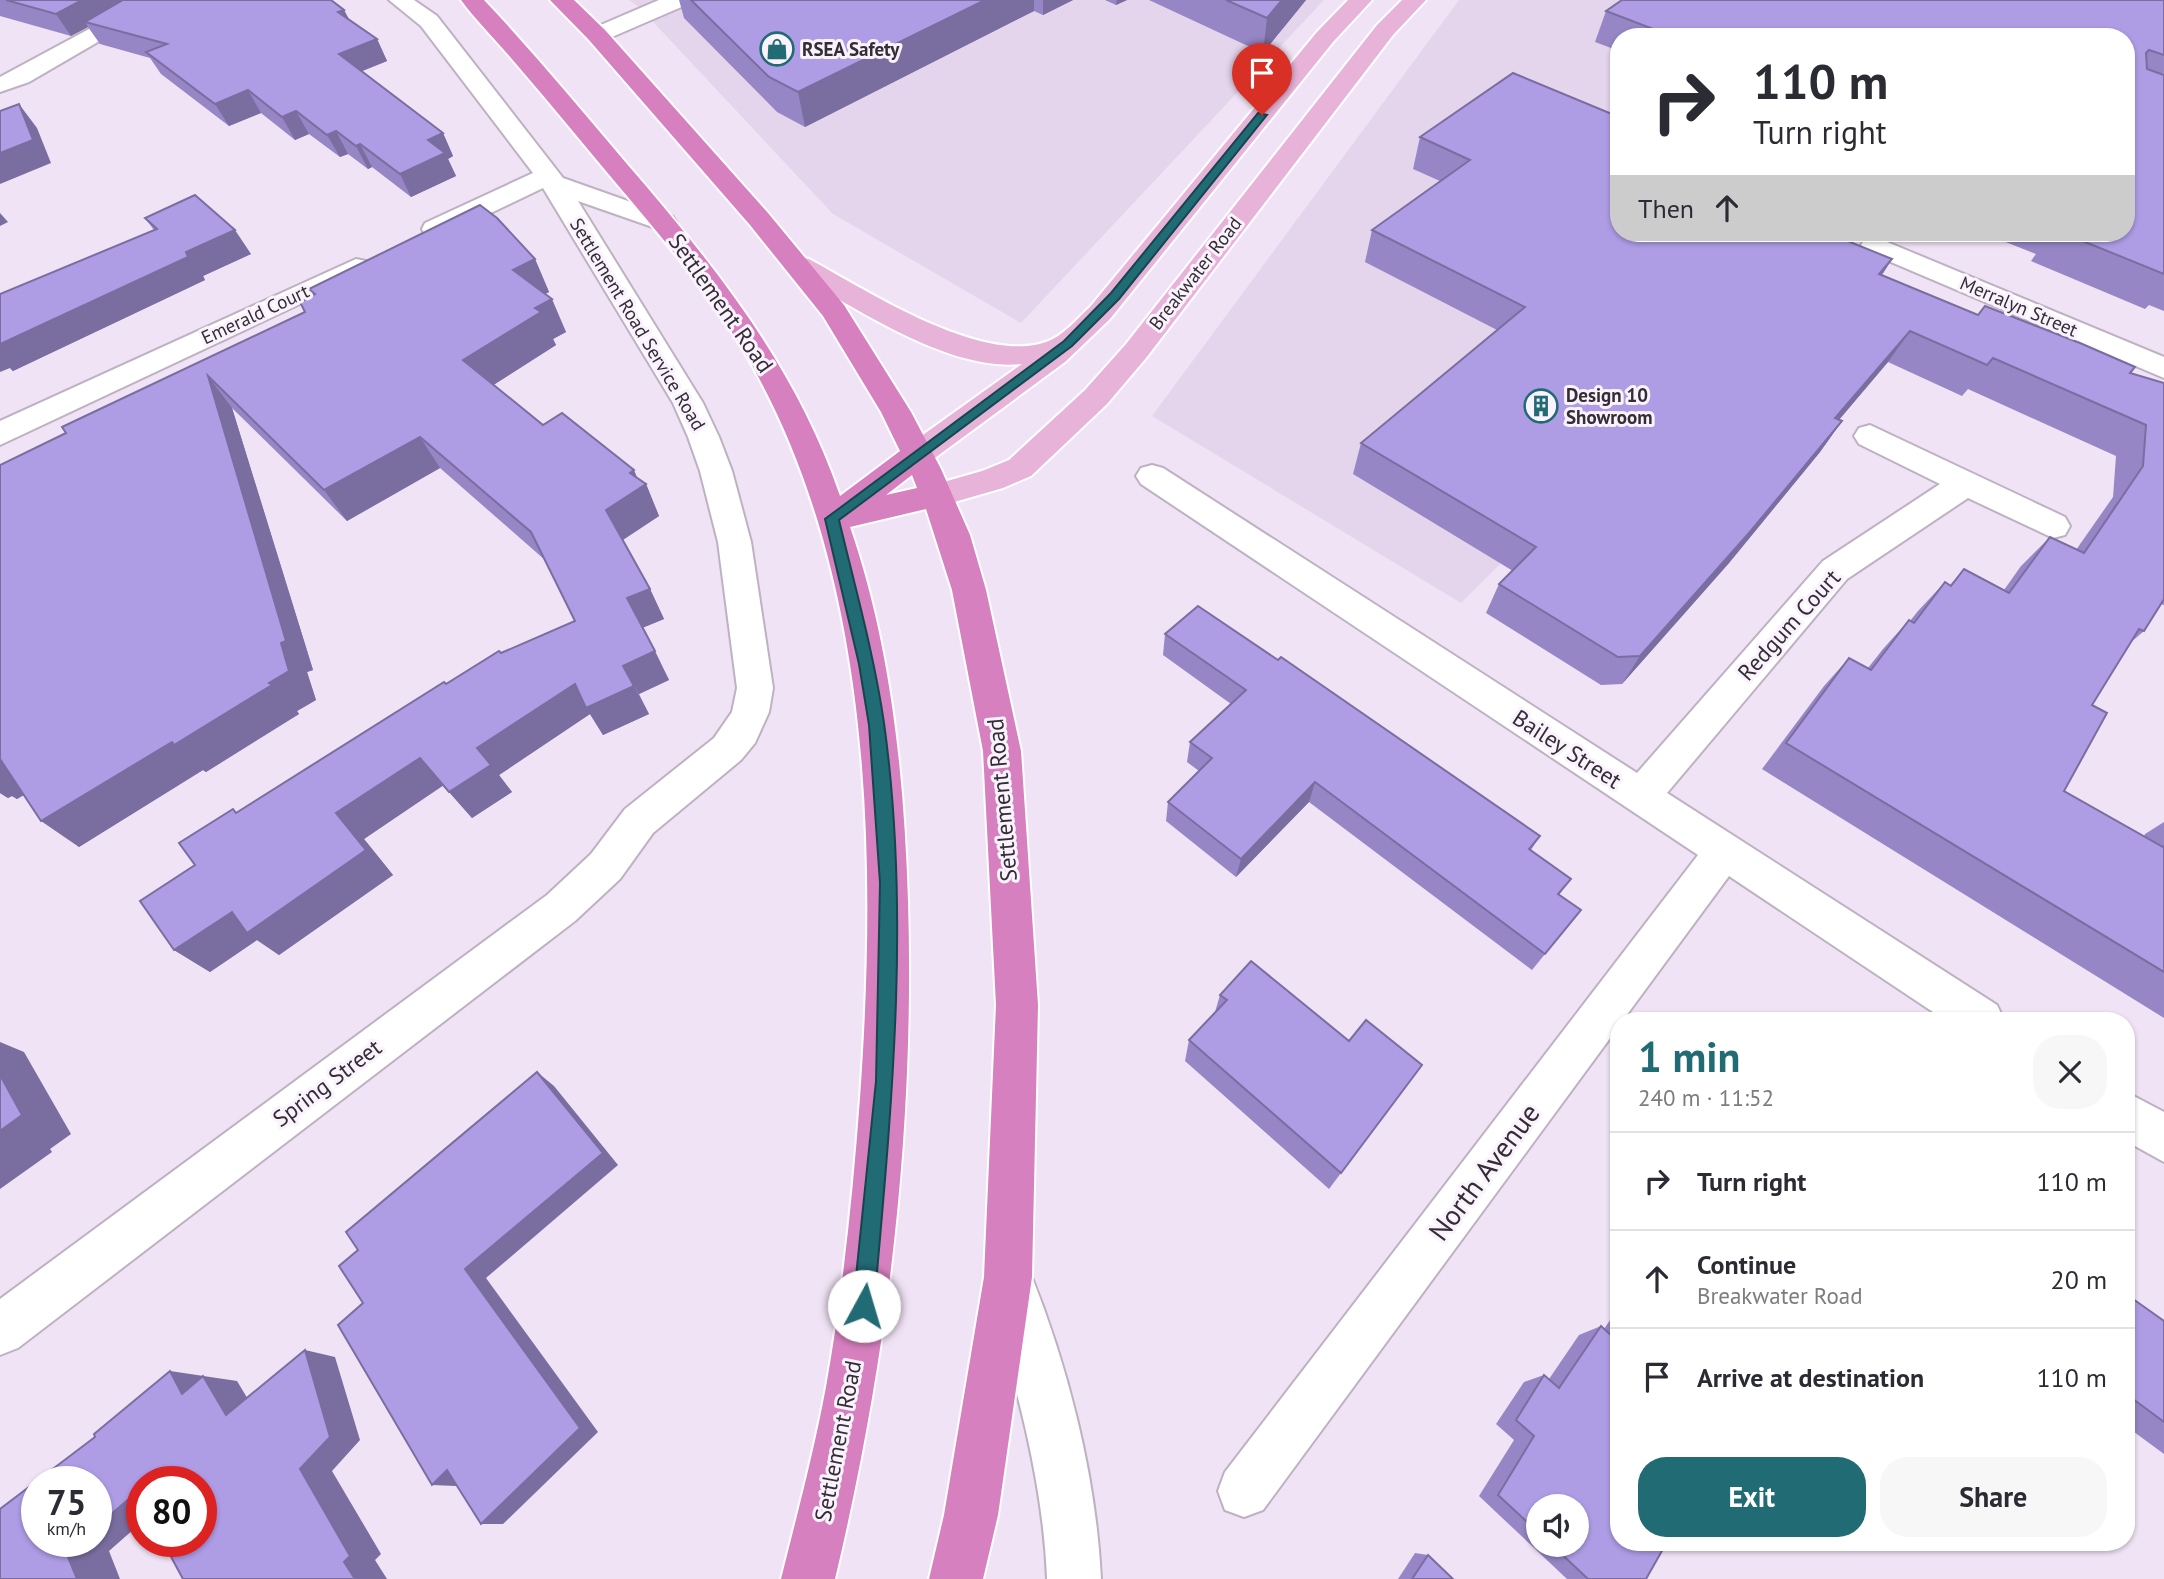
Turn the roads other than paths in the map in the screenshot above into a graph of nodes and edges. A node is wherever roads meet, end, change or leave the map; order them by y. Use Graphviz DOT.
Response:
graph roads {
  1 [pos="159,0"];
  2 [pos="400,0"];
  3 [pos="472,0"];
  4 [pos="561,0"];
  5 [pos="678,0"];
  6 [pos="1361,0"];
  7 [pos="1415,0"];
  8 [pos="597,35"];
  9 [pos="0,85"];
  10 [pos="1230,154"];
  11 [pos="1276,168"];
  12 [pos="551,180"];
  13 [pos="664,223"];
  14 [pos="1875,245"];
  15 [pos="799,265"];
  16 [pos="1068,344"];
  17 [pos="2164,368"];
  18 [pos="0,434"];
  19 [pos="1870,436"];
  20 [pos="918,455"];
  21 [pos="1153,476"];
  22 [pos="1966,483"];
  23 [pos="937,495"];
  24 [pos="832,519"];
  25 [pos="2053,526"];
  26 [pos="1640,797"];
  27 [pos="639,821"];
  28 [pos="1724,852"];
  29 [pos="1970,1012"];
  30 [pos="2135,1120"];
  31 [pos="2164,1139"];
  32 [pos="1008,1277"];
  33 [pos="0,1330"];
  34 [pos="1244,1491"];
  35 [pos="808,1579"];
  36 [pos="956,1579"];
  37 [pos="1074,1579"];
  1 -- 9 [label="street"];
  2 -- 12 [label="street, Settlement Road Service Road"];
  3 -- 13 [label="highway, Settlement Road"];
  4 -- 8 [label="highway, Settlement Road"];
  5 -- 8 [label="street"];
  6 -- 10 [label="main road"];
  7 -- 11 [label="main road, Breakwater Road"];
  8 -- 15 [label="highway, Settlement Road"];
  10 -- 11 [label="main road"];
  10 -- 16 [label="main road"];
  11 -- 23 [label="main road, Breakwater Road"];
  12 -- 13 [label="street"];
  12 -- 18 [label="street, Emerald Court"];
  12 -- 27 [label="street, Settlement Road Service Road"];
  13 -- 24 [label="highway, Settlement Road"];
  14 -- 17 [label="street, Merralyn Street"];
  15 -- 16 [label="main road"];
  15 -- 20 [label="highway, Settlement Road"];
  16 -- 20 [label="main road"];
  19 -- 22 [label="street"];
  20 -- 23 [label="highway, Settlement Road"];
  20 -- 24 [label="highway"];
  21 -- 26 [label="street, Bailey Street"];
  22 -- 25 [label="street"];
  22 -- 26 [label="street, Redgum Court"];
  23 -- 24 [label="highway"];
  23 -- 32 [label="highway, Settlement Road"];
  24 -- 35 [label="highway, Settlement Road"];
  26 -- 28 [label="street, Bailey Street"];
  27 -- 33 [label="street, Spring Street"];
  28 -- 29 [label="street, Bailey Street"];
  28 -- 34 [label="street, North Avenue"];
  30 -- 31 [label="street"];
  32 -- 36 [label="highway, Settlement Road"];
  32 -- 37 [label="street, Settlement Road"];
}
